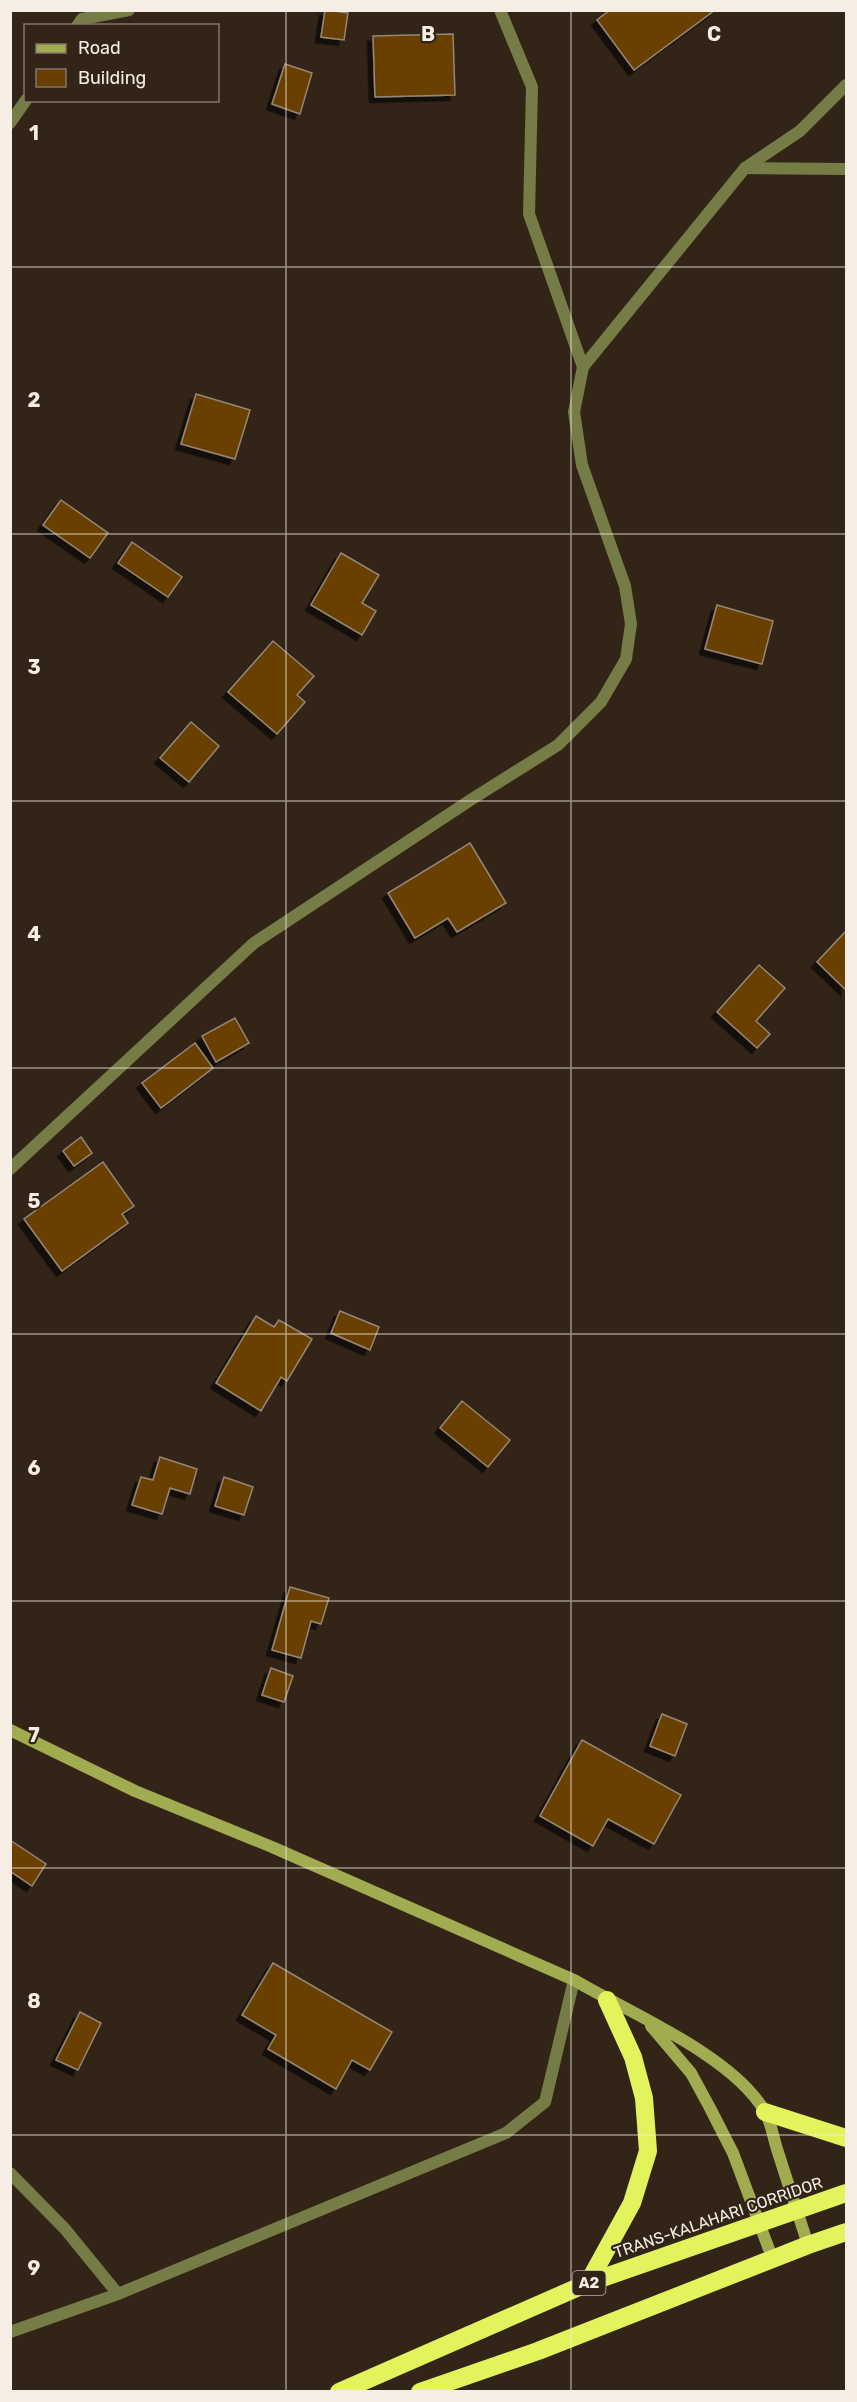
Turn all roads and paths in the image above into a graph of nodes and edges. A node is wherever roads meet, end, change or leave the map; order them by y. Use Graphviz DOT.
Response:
graph roads {
  1 [pos="129,10"];
  2 [pos="500,10"];
  3 [pos="78,24"];
  4 [pos="846,85"];
  5 [pos="25,102"];
  6 [pos="10,123"];
  7 [pos="745,168"];
  8 [pos="846,169"];
  9 [pos="582,367"];
  10 [pos="10,1169"];
  11 [pos="10,1730"];
  12 [pos="574,1980"];
  13 [pos="607,2000"];
  14 [pos="644,2018"];
  15 [pos="765,2112"];
  16 [pos="846,2138"];
  17 [pos="10,2173"];
  18 [pos="846,2193"];
  19 [pos="796,2210"];
  20 [pos="761,2223"];
  21 [pos="846,2232"];
  22 [pos="808,2245"];
  23 [pos="773,2260"];
  24 [pos="588,2283"];
  25 [pos="118,2294"];
  26 [pos="10,2332"];
  27 [pos="339,2391"];
  28 [pos="420,2391"];
  1 -- 3 [label="street"];
  2 -- 9 [label="street"];
  4 -- 7 [label="street"];
  5 -- 6 [label="street"];
  7 -- 8 [label="street"];
  7 -- 9 [label="street"];
  9 -- 10 [label="street"];
  11 -- 12 [label="street"];
  12 -- 13 [label="street"];
  12 -- 25 [label="street"];
  13 -- 14 [label="street"];
  13 -- 24 [label="highway"];
  14 -- 15 [label="street"];
  14 -- 20 [label="street"];
  15 -- 16 [label="highway"];
  15 -- 19 [label="street"];
  17 -- 25 [label="street"];
  18 -- 19 [label="highway, TRANS-KALAHARI CORRIDOR / A2"];
  19 -- 20 [label="highway, TRANS-KALAHARI CORRIDOR / A2"];
  19 -- 22 [label="street"];
  20 -- 23 [label="street"];
  20 -- 24 [label="highway, TRANS-KALAHARI CORRIDOR / A2"];
  21 -- 22 [label="highway"];
  22 -- 23 [label="highway"];
  23 -- 28 [label="highway"];
  24 -- 27 [label="highway, TRANS-KALAHARI CORRIDOR / A2"];
  25 -- 26 [label="street"];
}
